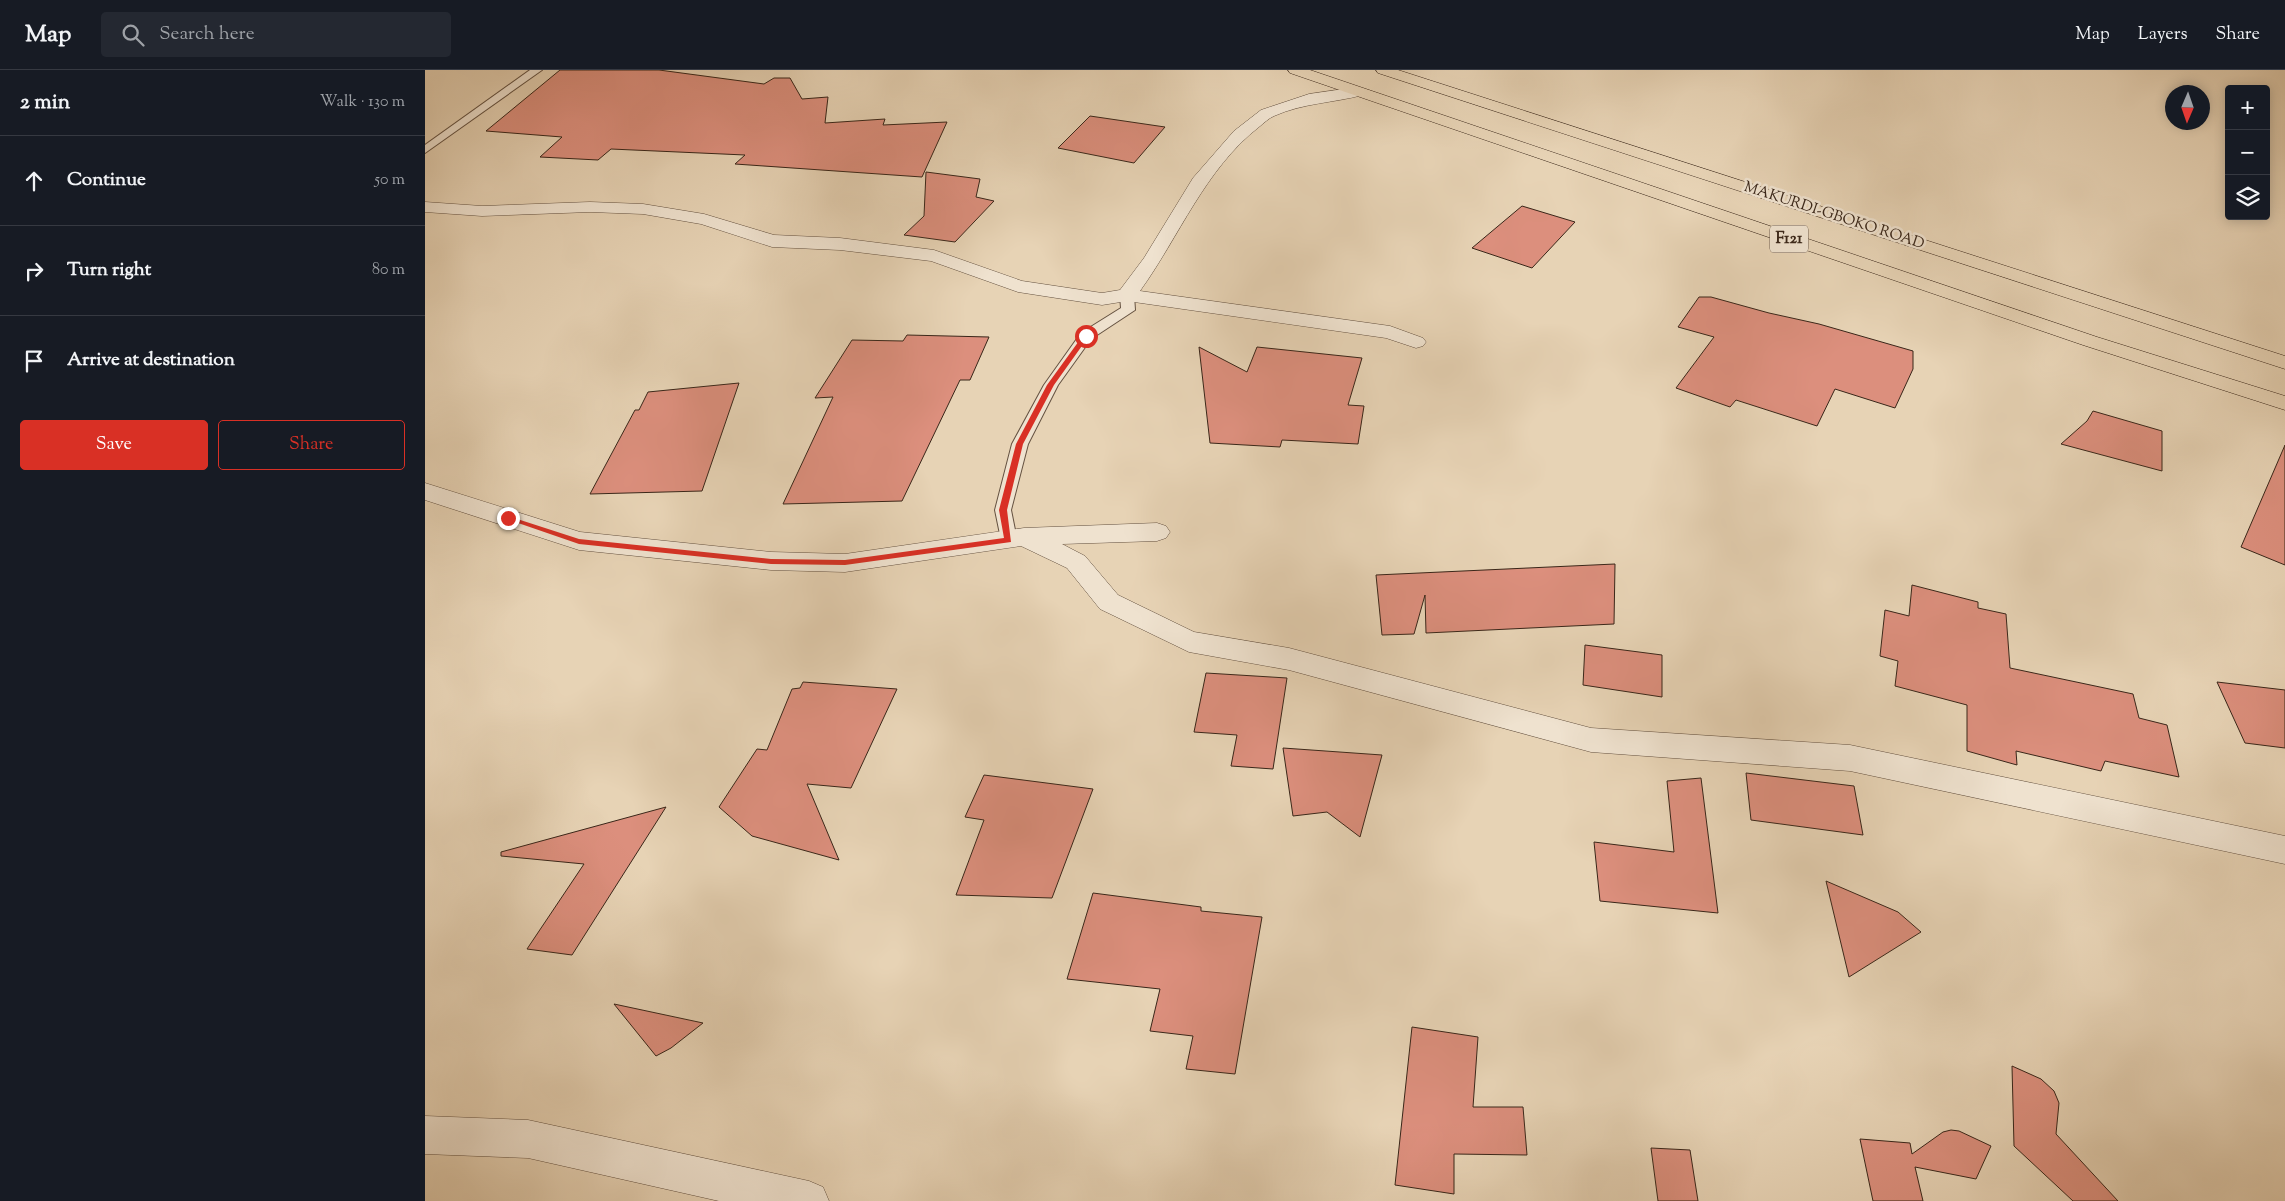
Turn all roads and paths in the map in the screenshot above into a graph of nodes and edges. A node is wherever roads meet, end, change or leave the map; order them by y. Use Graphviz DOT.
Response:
graph roads {
  1 [pos="537,70"];
  2 [pos="1295,70"];
  3 [pos="1383,70"];
  4 [pos="1359,92"];
  5 [pos="425,150"];
  6 [pos="425,207"];
  7 [pos="1127,295"];
  8 [pos="1416,342"];
  9 [pos="2285,363"];
  10 [pos="2285,403"];
  11 [pos="425,491"];
  12 [pos="1157,532"];
  13 [pos="1016,539"];
  14 [pos="2285,850"];
  15 [pos="425,1135"];
  16 [pos="809,1201"];
  1 -- 5 [label="lane"];
  2 -- 4 [label="main road, F121"];
  3 -- 9 [label="main road, MAKURDI-GBOKO ROAD / F121"];
  4 -- 7 [label="street"];
  4 -- 10 [label="main road, F121"];
  6 -- 7 [label="street"];
  7 -- 8 [label="street"];
  7 -- 13 [label="lane"];
  11 -- 13 [label="street"];
  12 -- 13 [label="street"];
  13 -- 14 [label="street"];
  15 -- 16 [label="street"];
}
